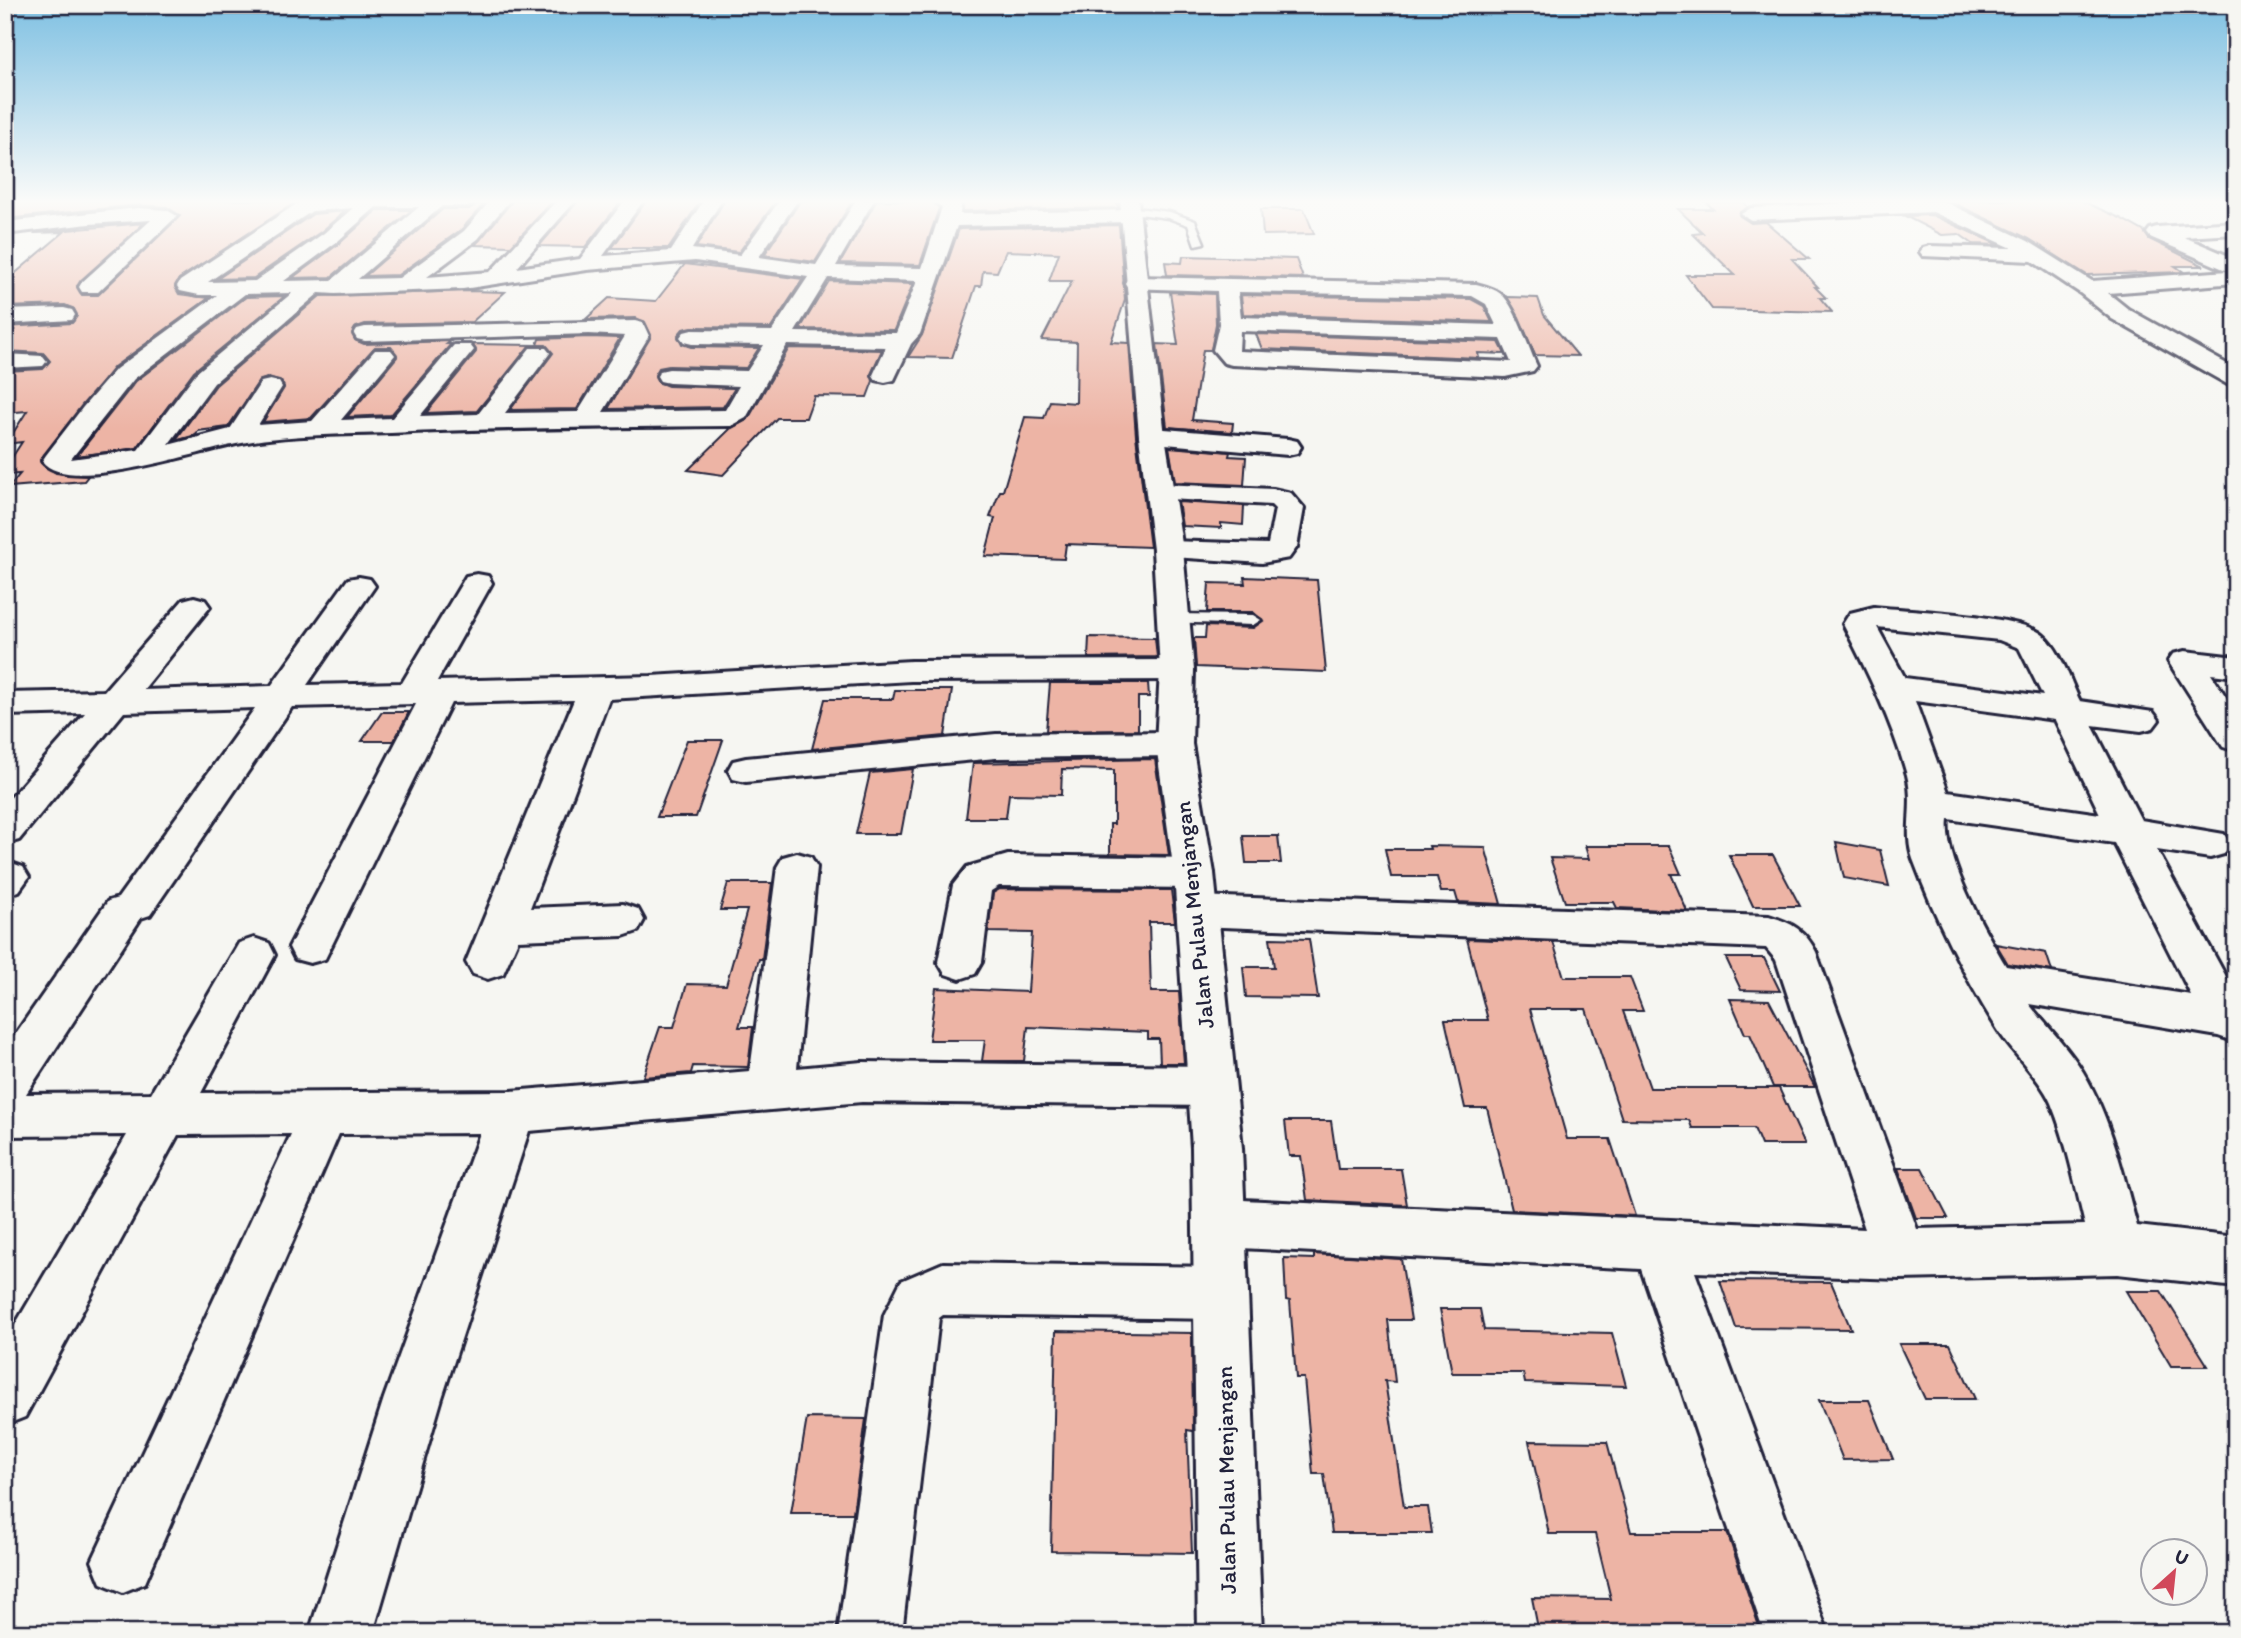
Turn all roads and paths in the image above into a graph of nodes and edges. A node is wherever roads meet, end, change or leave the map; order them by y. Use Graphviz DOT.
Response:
graph roads {
  1 [pos="101,276"];
  2 [pos="202,276"];
  3 [pos="268,276"];
  4 [pos="338,276"];
  5 [pos="415,276"];
  6 [pos="498,276"];
  7 [pos="512,276"];
  8 [pos="818,276"];
  9 [pos="929,276"];
  10 [pos="1135,276"];
  11 [pos="2071,276"];
  12 [pos="2236,277"];
  13 [pos="496,279"];
  14 [pos="463,283"];
  15 [pos="1136,284"];
  16 [pos="402,286"];
  17 [pos="1227,286"];
  18 [pos="90,287"];
  19 [pos="250,288"];
  20 [pos="323,288"];
  21 [pos="2088,288"];
  22 [pos="64,315"];
  23 [pos="5,317"];
  24 [pos="1230,324"];
  25 [pos="423,332"];
  26 [pos="1511,332"];
  27 [pos="365,334"];
  28 [pos="692,337"];
  29 [pos="777,339"];
  30 [pos="901,340"];
  31 [pos="462,351"];
  32 [pos="538,353"];
  33 [pos="383,355"];
  34 [pos="5,361"];
  35 [pos="35,361"];
  36 [pos="885,375"];
  37 [pos="669,376"];
  38 [pos="754,379"];
  39 [pos="2236,379"];
  40 [pos="270,387"];
  41 [pos="486,421"];
  42 [pos="585,421"];
  43 [pos="398,425"];
  44 [pos="320,428"];
  45 [pos="239,435"];
  46 [pos="1152,436"];
  47 [pos="1288,447"];
  48 [pos="146,457"];
  49 [pos="1162,492"];
  50 [pos="1168,550"];
  51 [pos="477,583"];
  52 [pos="359,586"];
  53 [pos="194,607"];
  54 [pos="1172,619"];
  55 [pos="1253,620"];
  56 [pos="2236,667"];
  57 [pos="1177,670"];
  58 [pos="1894,687"];
  59 [pos="596,688"];
  60 [pos="427,691"];
  61 [pos="282,695"];
  62 [pos="115,700"];
  63 [pos="5,704"];
  64 [pos="2068,709"];
  65 [pos="2141,720"];
  66 [pos="2233,730"];
  67 [pos="1174,744"];
  68 [pos="746,770"];
  69 [pos="1931,803"];
  70 [pos="5,830"];
  71 [pos="2128,833"];
  72 [pos="2210,844"];
  73 [pos="797,867"];
  74 [pos="1195,892"];
  75 [pos="623,920"];
  76 [pos="310,947"];
  77 [pos="254,955"];
  78 [pos="960,962"];
  79 [pos="1992,981"];
  80 [pos="2231,1021"];
  81 [pos="1211,1086"];
  82 [pos="5,1087"];
  83 [pos="771,1090"];
  84 [pos="511,1112"];
  85 [pos="324,1114"];
  86 [pos="5,1115"];
  87 [pos="163,1115"];
  88 [pos="1222,1223"];
  89 [pos="1659,1246"];
  90 [pos="2117,1249"];
  91 [pos="1900,1254"];
  92 [pos="2236,1262"];
  93 [pos="1221,1293"];
  94 [pos="5,1396"];
  95 [pos="123,1561"];
  96 [pos="341,1633"];
  97 [pos="870,1633"];
  98 [pos="1230,1633"];
  99 [pos="1796,1633"];
  1 -- 18 [label="street"];
  2 -- 19 [label="street"];
  3 -- 19 [label="street"];
  4 -- 20 [label="street"];
  5 -- 16 [label="street"];
  6 -- 13 [label="street"];
  7 -- 13 [label="street"];
  8 -- 29 [label="street"];
  9 -- 30 [label="street"];
  10 -- 15 [label="street, Jalan Pulau Menjangan"];
  11 -- 21 [label="street"];
  12 -- 21 [label="street"];
  13 -- 14 [label="street"];
  14 -- 16 [label="street"];
  14 -- 25 [label="street"];
  15 -- 17 [label="street"];
  15 -- 46 [label="street, Jalan Pulau Menjangan"];
  16 -- 20 [label="street"];
  17 -- 24 [label="street"];
  17 -- 26 [label="street"];
  19 -- 20 [label="street"];
  19 -- 48 [label="street"];
  20 -- 48 [label="street"];
  21 -- 39 [label="street"];
  22 -- 23 [label="street"];
  24 -- 26 [label="street"];
  24 -- 26 [label="street"];
  25 -- 27 [label="street"];
  25 -- 42 [label="street"];
  28 -- 29 [label="street"];
  29 -- 30 [label="street"];
  29 -- 38 [label="street"];
  30 -- 36 [label="street"];
  31 -- 43 [label="street"];
  32 -- 41 [label="street"];
  33 -- 44 [label="street"];
  34 -- 35 [label="street"];
  37 -- 38 [label="street"];
  38 -- 42 [label="street"];
  40 -- 45 [label="street"];
  41 -- 42 [label="street"];
  41 -- 43 [label="street"];
  43 -- 44 [label="street"];
  44 -- 45 [label="street"];
  45 -- 48 [label="street"];
  46 -- 47 [label="street"];
  46 -- 49 [label="street, Jalan Pulau Menjangan"];
  49 -- 50 [label="street, Jalan Pulau Menjangan"];
  49 -- 50 [label="street"];
  50 -- 54 [label="street, Jalan Pulau Menjangan"];
  51 -- 60 [label="street"];
  52 -- 61 [label="street"];
  53 -- 62 [label="street"];
  54 -- 55 [label="lane"];
  54 -- 57 [label="street, Jalan Pulau Menjangan"];
  56 -- 66 [label="street"];
  57 -- 59 [label="street"];
  57 -- 67 [label="street, Jalan Pulau Menjangan"];
  58 -- 64 [label="street"];
  58 -- 64 [label="street"];
  58 -- 69 [label="street"];
  59 -- 60 [label="street"];
  59 -- 75 [label="street"];
  60 -- 61 [label="street"];
  60 -- 76 [label="street"];
  61 -- 62 [label="street"];
  61 -- 82 [label="street"];
  62 -- 63 [label="street"];
  62 -- 70 [label="street"];
  64 -- 65 [label="street"];
  64 -- 71 [label="street"];
  67 -- 68 [label="street"];
  67 -- 74 [label="street, Jalan Pulau Menjangan"];
  69 -- 71 [label="street"];
  69 -- 79 [label="street"];
  71 -- 72 [label="street"];
  71 -- 80 [label="street"];
  73 -- 83 [label="street"];
  74 -- 78 [label="street"];
  74 -- 81 [label="street, Jalan Pulau Menjangan"];
  74 -- 91 [label="street"];
  77 -- 87 [label="street"];
  79 -- 80 [label="street"];
  79 -- 90 [label="street"];
  81 -- 83 [label="street"];
  81 -- 88 [label="street, Jalan Pulau Menjangan"];
  83 -- 84 [label="street"];
  84 -- 85 [label="street"];
  84 -- 96 [label="street"];
  85 -- 87 [label="street"];
  85 -- 95 [label="street"];
  86 -- 87 [label="street"];
  87 -- 94 [label="street"];
  88 -- 89 [label="street"];
  88 -- 93 [label="street, Jalan Pulau Menjangan"];
  89 -- 91 [label="street"];
  89 -- 99 [label="street"];
  90 -- 91 [label="street"];
  90 -- 92 [label="street"];
  93 -- 97 [label="street"];
  93 -- 98 [label="street, Jalan Pulau Menjangan"];
}
